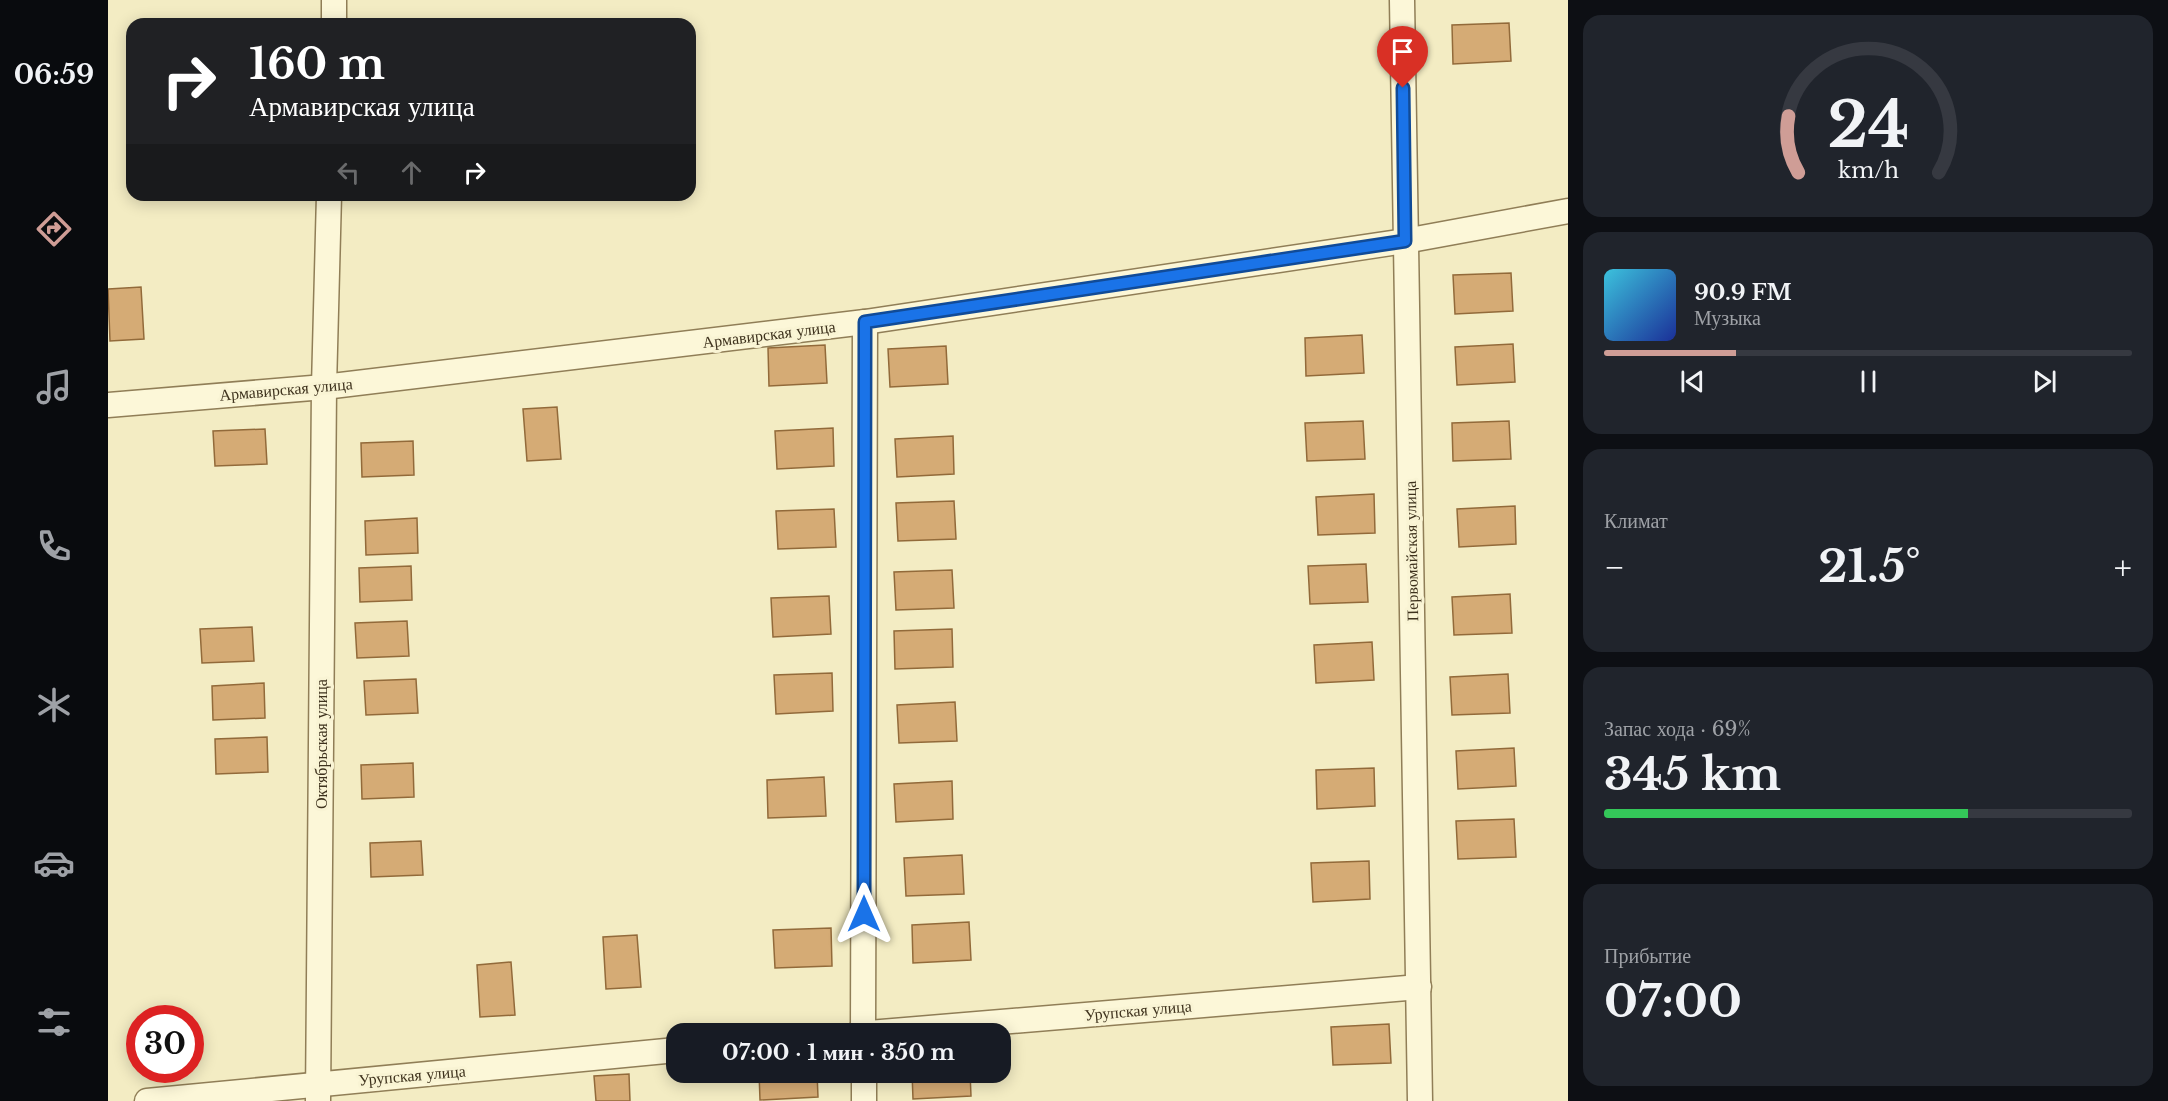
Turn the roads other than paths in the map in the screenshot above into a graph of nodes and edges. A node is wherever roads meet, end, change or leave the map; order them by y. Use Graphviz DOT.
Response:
graph roads {
  1 [pos="334,0"];
  2 [pos="1402,0"];
  3 [pos="334,18"];
  4 [pos="329,201"];
  5 [pos="1568,211"];
  6 [pos="1405,241"];
  7 [pos="865,322"];
  8 [pos="324,387"];
  9 [pos="108,405"];
  10 [pos="1419,987"];
  11 [pos="863,1023"];
  12 [pos="984,1023"];
  13 [pos="666,1051"];
  14 [pos="864,1083"];
  15 [pos="318,1092"];
  16 [pos="147,1101"];
  17 [pos="864,1101"];
  18 [pos="1420,1101"];
  1 -- 3 [label="street"];
  2 -- 6 [label="street, Первомайская улица"];
  4 -- 8 [label="street, Октябрьская улица"];
  5 -- 6 [label="street, Армавирская улица"];
  6 -- 7 [label="street, Армавирская улица"];
  6 -- 10 [label="street, Первомайская улица"];
  7 -- 8 [label="street, Армавирская улица"];
  7 -- 11 [label="street"];
  8 -- 9 [label="street, Армавирская улица"];
  8 -- 15 [label="street, Октябрьская улица"];
  10 -- 12 [label="street, Урупская улица"];
  10 -- 18 [label="street, Первомайская улица"];
  13 -- 15 [label="street, Урупская улица"];
  14 -- 17 [label="street"];
  15 -- 16 [label="street, Урупская улица"];
}
